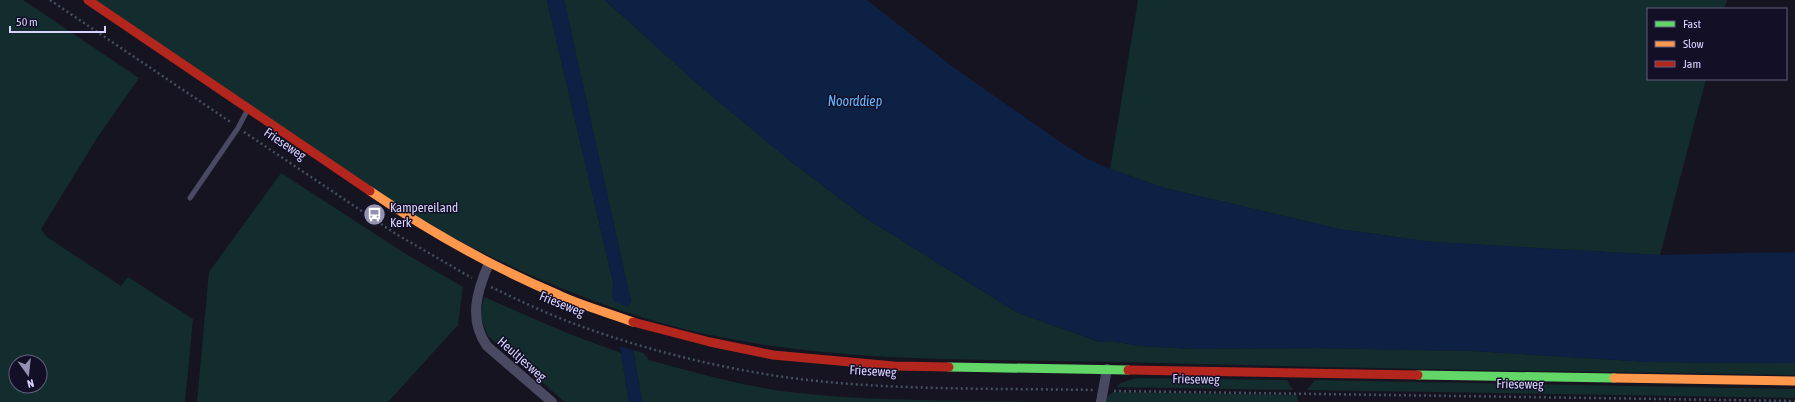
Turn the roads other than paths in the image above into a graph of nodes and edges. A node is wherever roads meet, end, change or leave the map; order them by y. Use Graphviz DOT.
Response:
graph roads {
  1 [pos="88,0"];
  2 [pos="250,106"];
  3 [pos="190,198"];
  4 [pos="489,263"];
  5 [pos="1107,369"];
  6 [pos="1795,381"];
  7 [pos="552,402"];
  8 [pos="1101,402"];
  1 -- 2 [label="main road, Frieseweg"];
  2 -- 3 [label="lane"];
  2 -- 4 [label="main road, Frieseweg"];
  4 -- 5 [label="main road, Frieseweg"];
  4 -- 7 [label="street, Heultjesweg"];
  5 -- 6 [label="main road, Frieseweg"];
  5 -- 8 [label="street"];
}
